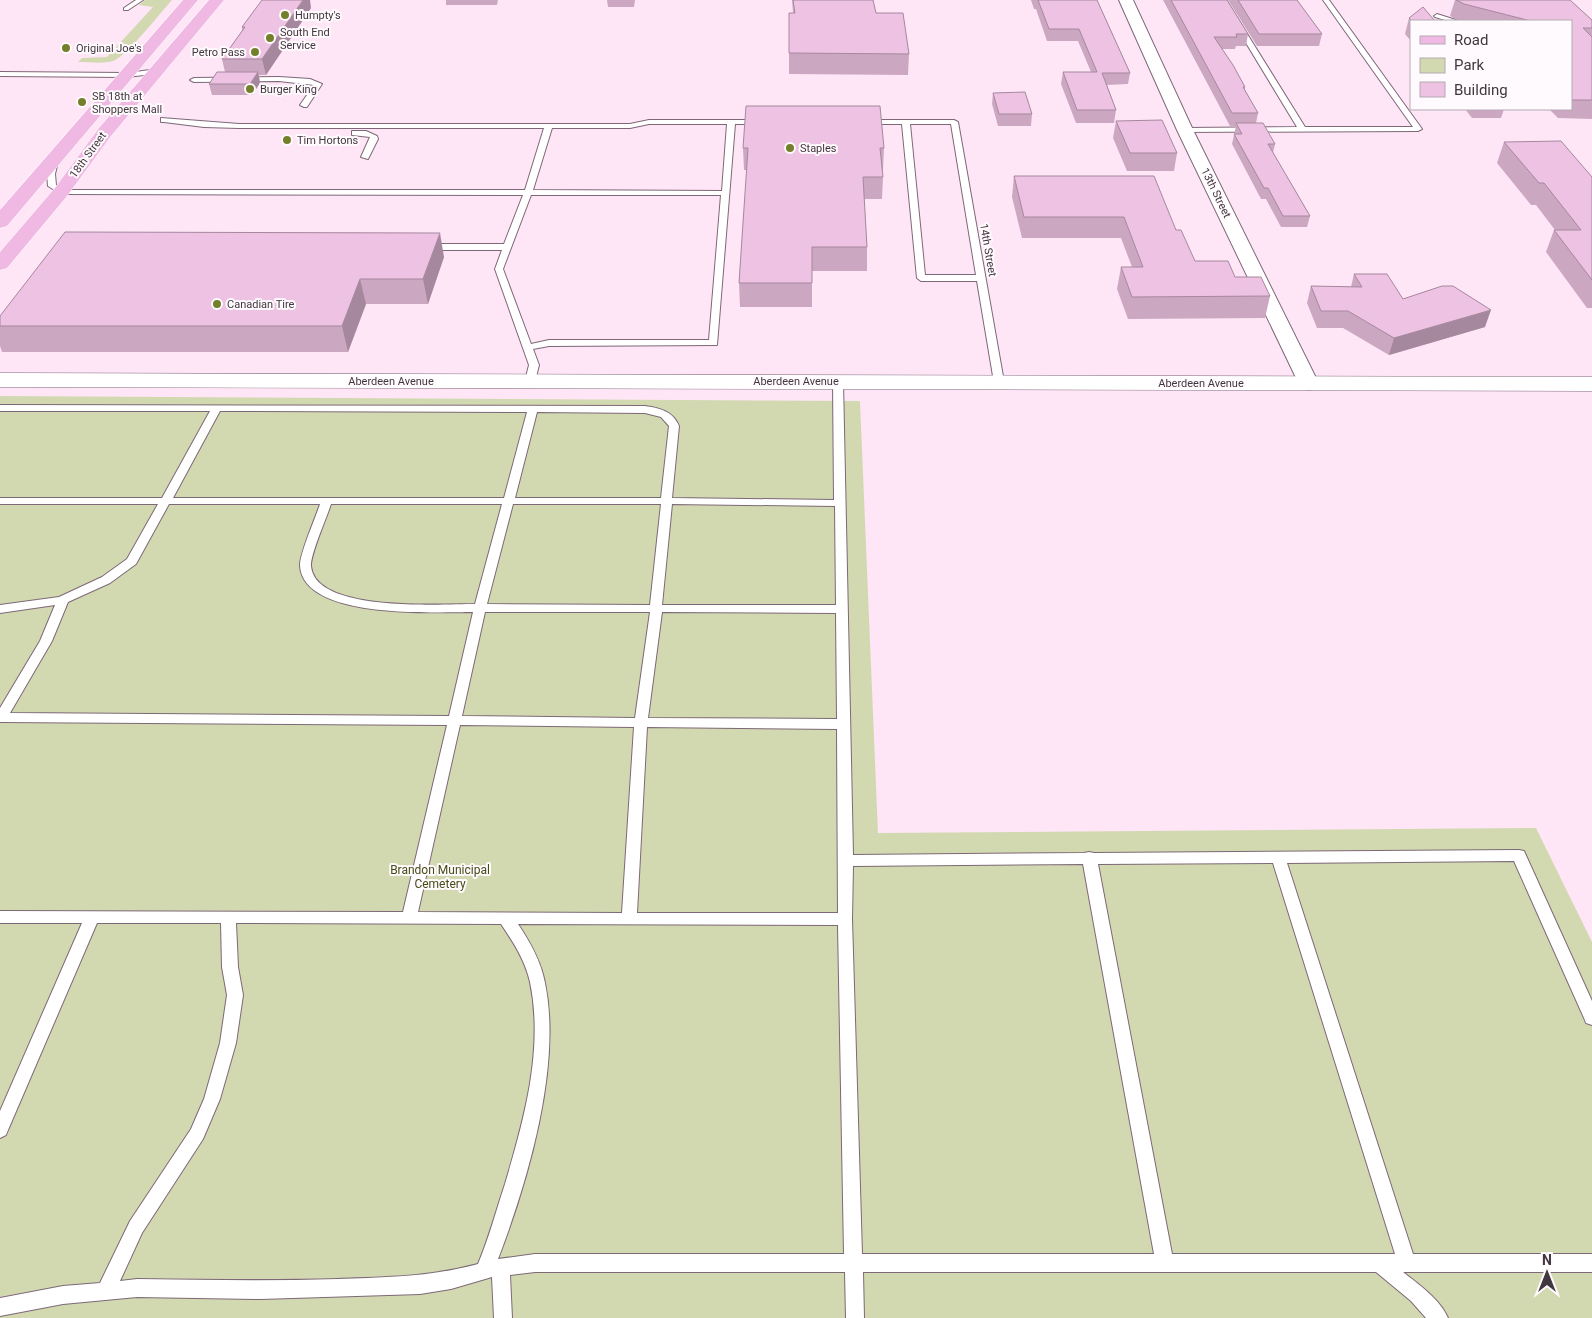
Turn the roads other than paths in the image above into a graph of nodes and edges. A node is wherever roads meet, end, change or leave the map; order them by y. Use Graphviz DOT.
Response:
graph roads {
  1 [pos="140,0"];
  2 [pos="191,0"];
  3 [pos="1126,0"];
  4 [pos="1222,0"];
  5 [pos="1326,0"];
  6 [pos="215,3"];
  7 [pos="126,9"];
  8 [pos="1437,16"];
  9 [pos="1451,20"];
  10 [pos="0,67"];
  11 [pos="131,71"];
  12 [pos="158,71"];
  13 [pos="0,74"];
  14 [pos="194,80"];
  15 [pos="304,105"];
  16 [pos="164,120"];
  17 [pos="731,122"];
  18 [pos="770,122"];
  19 [pos="858,122"];
  20 [pos="906,122"];
  21 [pos="549,126"];
  22 [pos="1302,129"];
  23 [pos="1185,130"];
  24 [pos="235,133"];
  25 [pos="55,157"];
  26 [pos="365,157"];
  27 [pos="61,192"];
  28 [pos="528,193"];
  29 [pos="726,193"];
  30 [pos="0,222"];
  31 [pos="418,247"];
  32 [pos="508,247"];
  33 [pos="0,264"];
  34 [pos="981,278"];
  35 [pos="528,347"];
  36 [pos="0,380"];
  37 [pos="530,381"];
  38 [pos="838,381"];
  39 [pos="1000,382"];
  40 [pos="1309,384"];
  41 [pos="1592,384"];
  42 [pos="0,408"];
  43 [pos="217,408"];
  44 [pos="533,408"];
  45 [pos="167,500"];
  46 [pos="326,500"];
  47 [pos="0,501"];
  48 [pos="508,501"];
  49 [pos="666,501"];
  50 [pos="839,503"];
  51 [pos="62,600"];
  52 [pos="0,609"];
  53 [pos="480,609"];
  54 [pos="656,609"];
  55 [pos="840,609"];
  56 [pos="0,717"];
  57 [pos="454,720"];
  58 [pos="641,722"];
  59 [pos="842,724"];
  60 [pos="1278,856"];
  61 [pos="1089,857"];
  62 [pos="846,861"];
  63 [pos="0,918"];
  64 [pos="92,918"];
  65 [pos="228,918"];
  66 [pos="409,918"];
  67 [pos="506,918"];
  68 [pos="629,918"];
  69 [pos="845,919"];
  70 [pos="1592,1018"];
  71 [pos="0,1130"];
  72 [pos="1592,1263"];
  73 [pos="854,1264"];
  74 [pos="1165,1264"];
  75 [pos="1379,1264"];
  76 [pos="1407,1264"];
  77 [pos="492,1269"];
  78 [pos="106,1290"];
  79 [pos="0,1307"];
  80 [pos="503,1318"];
  81 [pos="855,1318"];
  82 [pos="1438,1318"];
  1 -- 7 [label="lane"];
  2 -- 11 [label="main road, 18th Street"];
  3 -- 23 [label="street, 13th Street"];
  4 -- 22 [label="lane"];
  5 -- 22 [label="lane"];
  6 -- 12 [label="main road, 18th Street"];
  8 -- 9 [label="lane"];
  10 -- 11 [label="lane"];
  11 -- 12 [label="lane"];
  11 -- 13 [label="lane"];
  11 -- 25 [label="main road, 18th Street"];
  12 -- 27 [label="main road, 18th Street"];
  14 -- 15 [label="lane"];
  16 -- 21 [label="lane"];
  17 -- 18 [label="lane"];
  17 -- 21 [label="lane"];
  17 -- 29 [label="lane"];
  19 -- 20 [label="lane"];
  20 -- 34 [label="lane, 14th Street"];
  20 -- 34 [label="lane"];
  21 -- 28 [label="lane"];
  22 -- 23 [label="lane"];
  23 -- 40 [label="street, 13th Street"];
  24 -- 26 [label="lane"];
  25 -- 27 [label="lane"];
  25 -- 30 [label="main road, 18th Street"];
  27 -- 28 [label="lane"];
  27 -- 33 [label="main road, 18th Street"];
  28 -- 29 [label="lane"];
  28 -- 32 [label="lane"];
  29 -- 35 [label="lane"];
  31 -- 32 [label="lane"];
  32 -- 35 [label="lane"];
  34 -- 39 [label="lane, 14th Street"];
  35 -- 37 [label="lane"];
  36 -- 37 [label="street, Aberdeen Avenue"];
  37 -- 38 [label="street, Aberdeen Avenue"];
  38 -- 39 [label="street, Aberdeen Avenue"];
  38 -- 50 [label="lane"];
  39 -- 40 [label="street, Aberdeen Avenue"];
  40 -- 41 [label="street, Aberdeen Avenue"];
  42 -- 43 [label="lane"];
  43 -- 44 [label="lane"];
  43 -- 45 [label="lane"];
  44 -- 48 [label="lane"];
  44 -- 49 [label="lane"];
  45 -- 46 [label="lane"];
  45 -- 47 [label="lane"];
  45 -- 51 [label="lane"];
  46 -- 48 [label="lane"];
  46 -- 53 [label="lane"];
  48 -- 49 [label="lane"];
  48 -- 53 [label="lane"];
  49 -- 50 [label="lane"];
  49 -- 54 [label="lane"];
  50 -- 55 [label="lane"];
  51 -- 52 [label="lane"];
  51 -- 56 [label="lane"];
  53 -- 54 [label="lane"];
  53 -- 57 [label="lane"];
  54 -- 55 [label="lane"];
  54 -- 58 [label="lane"];
  55 -- 59 [label="lane"];
  56 -- 57 [label="lane"];
  57 -- 58 [label="lane"];
  57 -- 66 [label="lane"];
  58 -- 59 [label="lane"];
  58 -- 68 [label="lane"];
  59 -- 62 [label="lane"];
  60 -- 61 [label="lane"];
  60 -- 70 [label="lane"];
  60 -- 76 [label="lane"];
  61 -- 62 [label="lane"];
  61 -- 74 [label="lane"];
  62 -- 69 [label="lane"];
  63 -- 64 [label="lane"];
  64 -- 65 [label="lane"];
  64 -- 71 [label="lane"];
  65 -- 66 [label="lane"];
  65 -- 78 [label="lane"];
  66 -- 67 [label="lane"];
  67 -- 68 [label="lane"];
  67 -- 77 [label="lane"];
  68 -- 69 [label="lane"];
  69 -- 73 [label="lane"];
  72 -- 76 [label="lane"];
  73 -- 74 [label="lane"];
  73 -- 77 [label="lane"];
  73 -- 81 [label="lane"];
  74 -- 75 [label="lane"];
  75 -- 76 [label="lane"];
  75 -- 82 [label="lane"];
  77 -- 78 [label="lane"];
  77 -- 80 [label="lane"];
  78 -- 79 [label="lane"];
}
